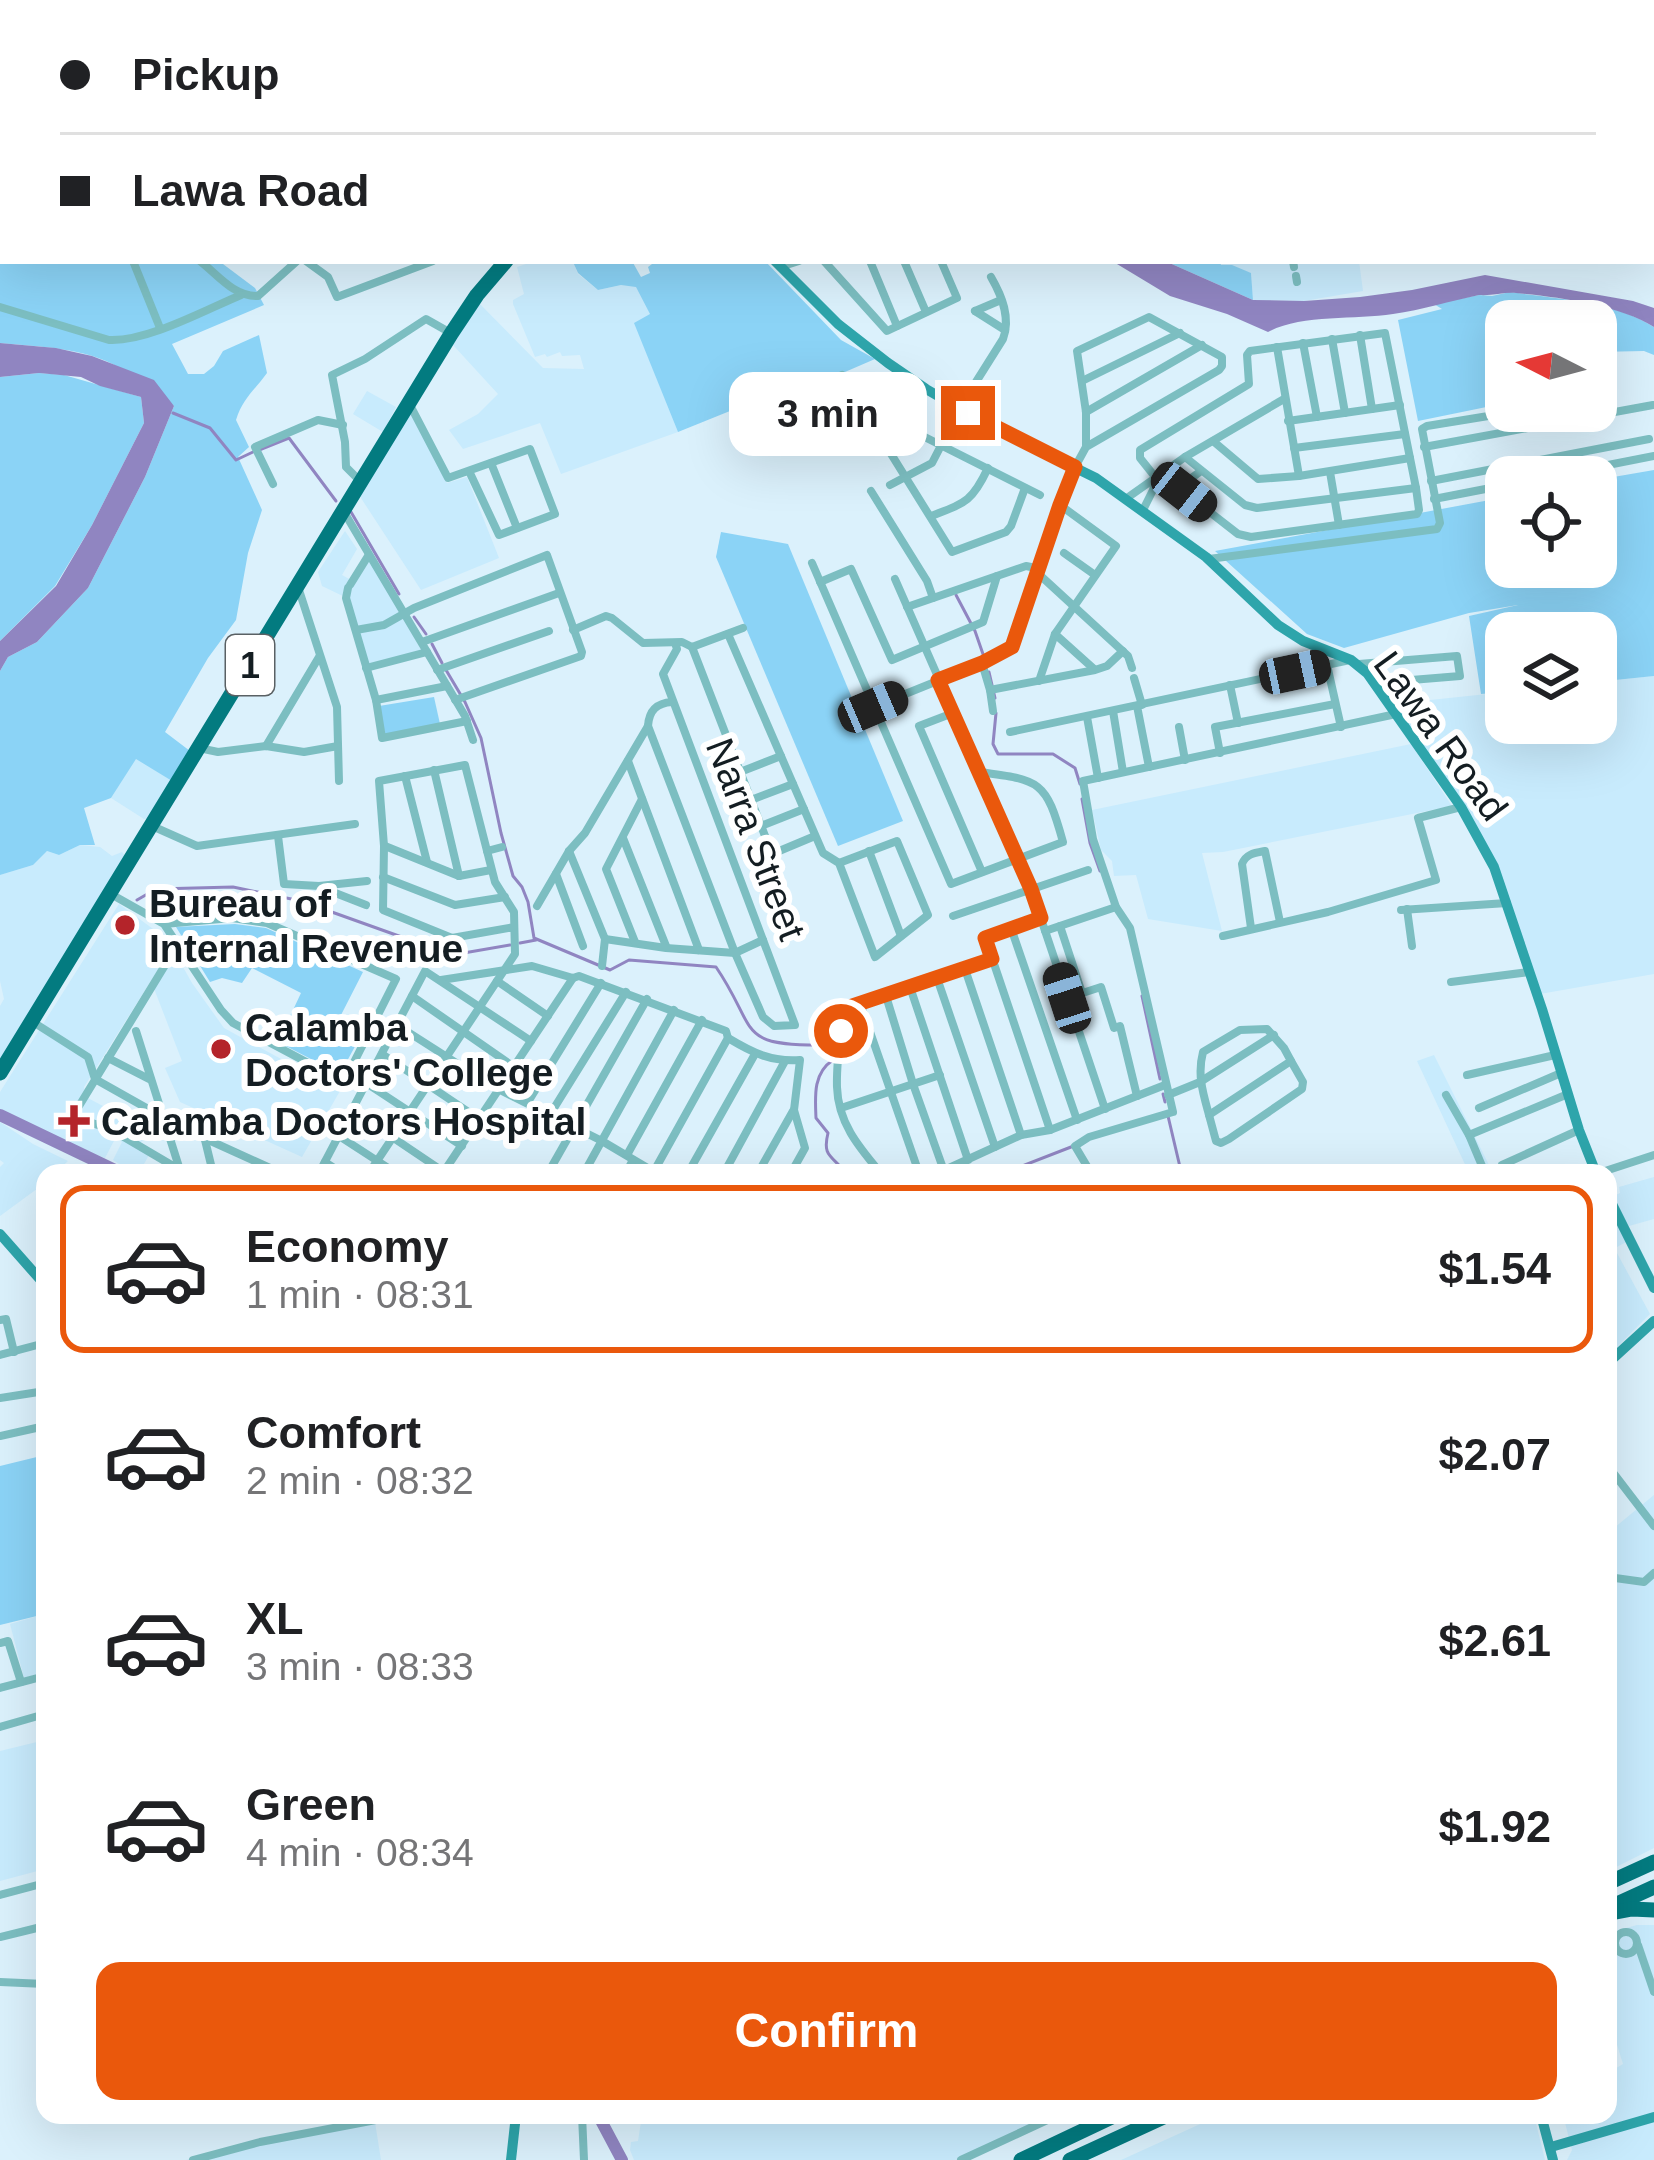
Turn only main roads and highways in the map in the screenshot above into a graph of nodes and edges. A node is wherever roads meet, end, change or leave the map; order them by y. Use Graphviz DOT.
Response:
graph roads {
  1 [pos="503,264"];
  2 [pos="777,264"];
  3 [pos="0,1073"];
  4 [pos="1594,1164"];
  5 [pos="1617,1214"];
  6 [pos="0,1234"];
  7 [pos="36,1275"];
  8 [pos="1654,1288"];
  9 [pos="1654,1321"];
  10 [pos="1617,1355"];
  11 [pos="1654,1862"];
  12 [pos="1617,1879"];
  13 [pos="1654,1887"];
  14 [pos="1617,1906"];
  15 [pos="1617,1910"];
  16 [pos="1654,1910"];
  17 [pos="1654,2117"];
  18 [pos="515,2124"];
  19 [pos="1097,2124"];
  20 [pos="1148,2124"];
  21 [pos="1544,2124"];
  22 [pos="1552,2153"];
  23 [pos="514,2160"];
  24 [pos="1021,2160"];
  25 [pos="1070,2160"];
  1 -- 3 [label="highway, 1"];
  2 -- 4 [label="main road, Lawa Road"];
  5 -- 8 [label="main road"];
  6 -- 7 [label="main road"];
  9 -- 10 [label="main road"];
  11 -- 12 [label="highway"];
  13 -- 14 [label="highway"];
  15 -- 16 [label="highway"];
  17 -- 22 [label="main road"];
  18 -- 23 [label="main road"];
  19 -- 24 [label="highway"];
  20 -- 25 [label="highway"];
  21 -- 22 [label="main road"];
}
